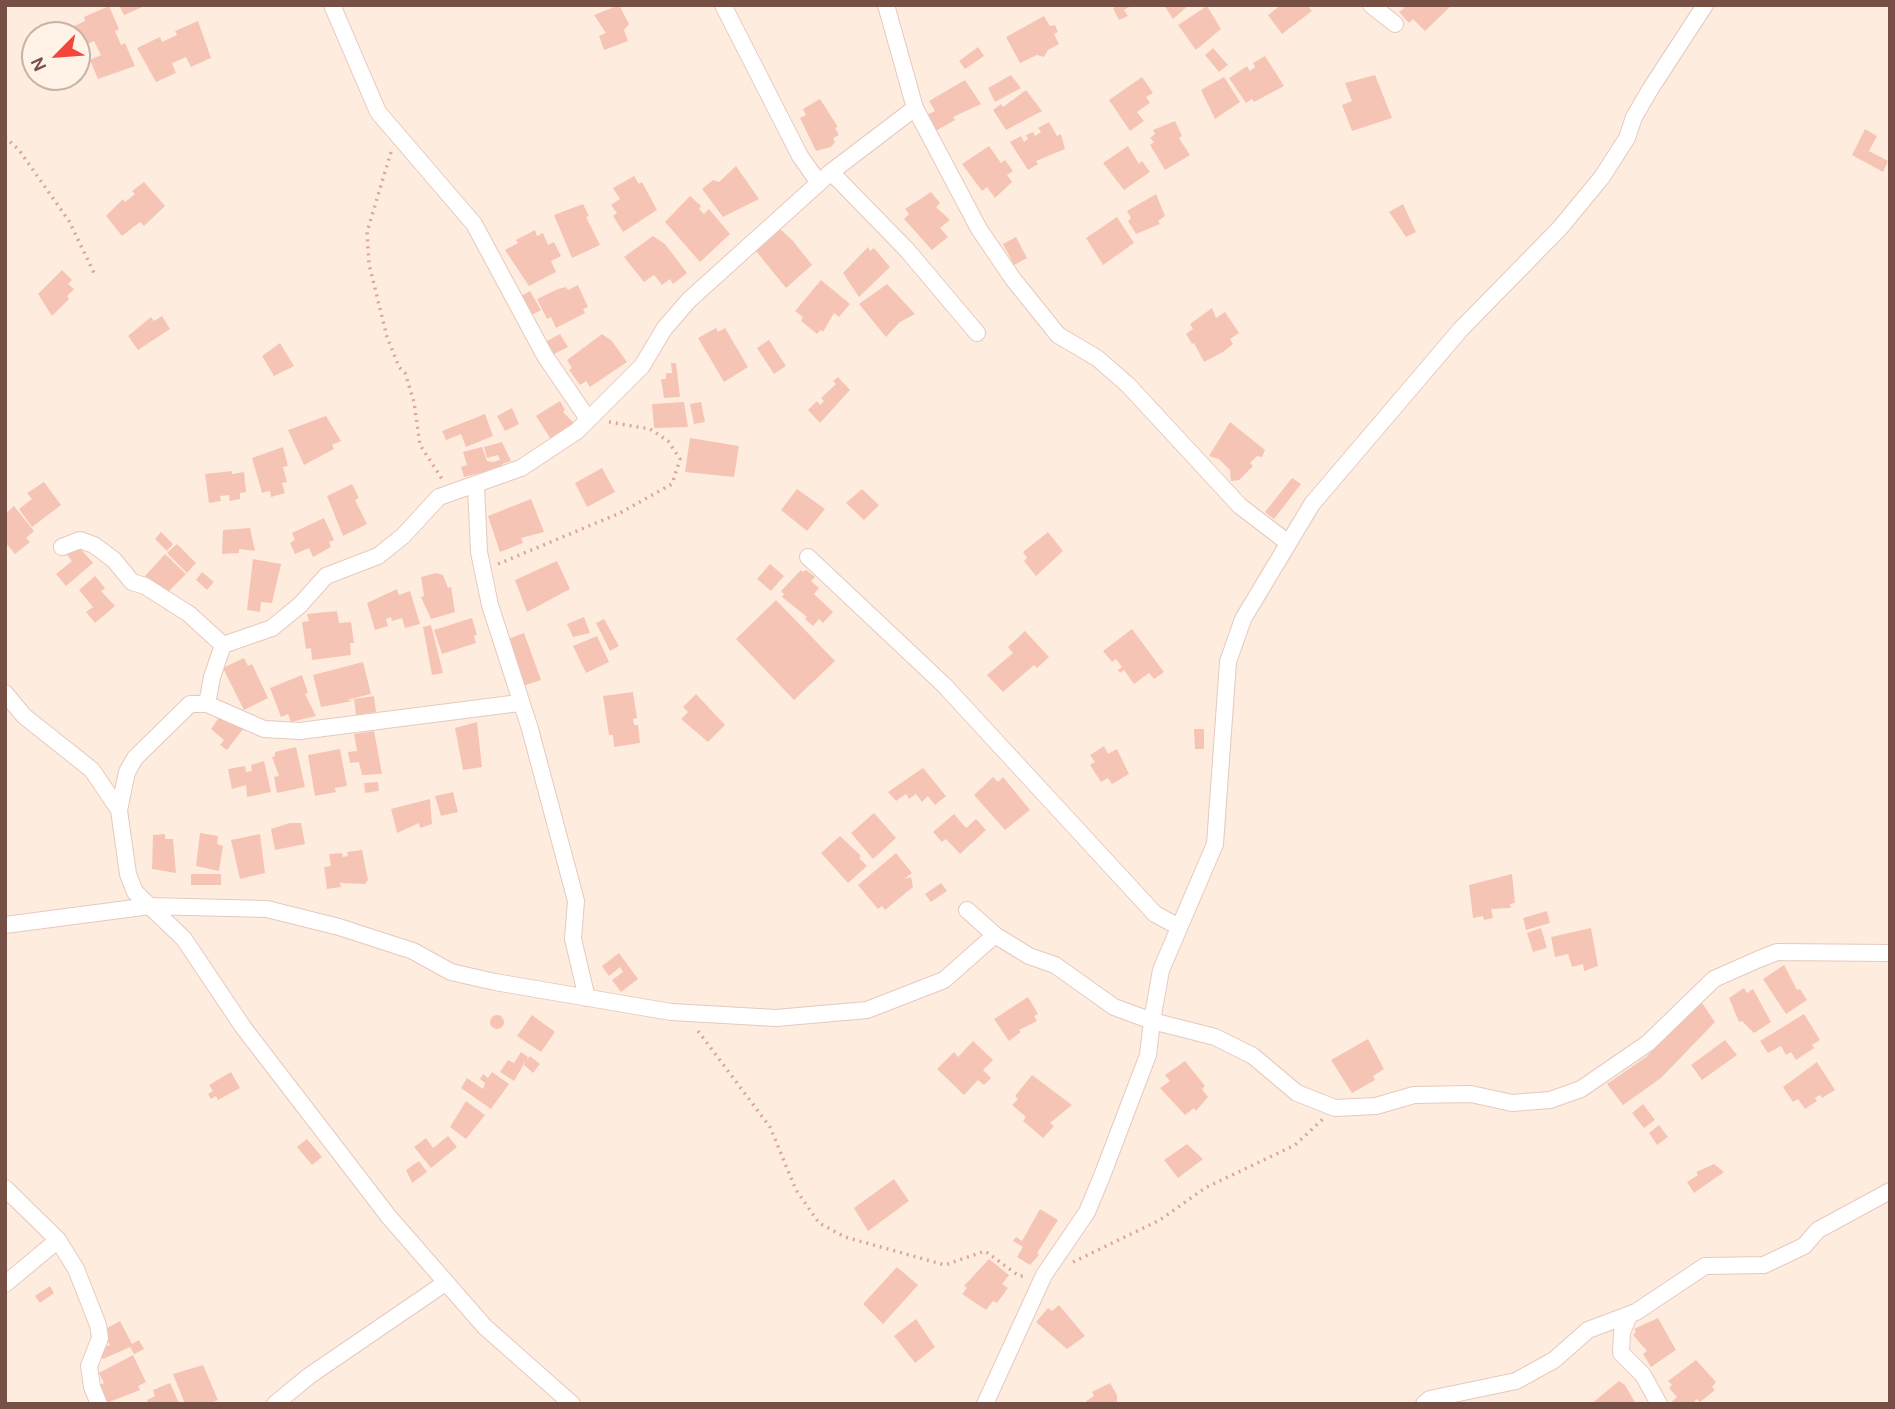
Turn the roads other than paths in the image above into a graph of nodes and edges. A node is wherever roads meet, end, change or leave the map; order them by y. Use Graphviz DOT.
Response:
graph roads {
  1 [pos="331,5"];
  2 [pos="723,5"];
  3 [pos="886,5"];
  4 [pos="1371,5"];
  5 [pos="1705,5"];
  6 [pos="1395,24"];
  7 [pos="915,108"];
  8 [pos="825,178"];
  9 [pos="977,333"];
  10 [pos="588,419"];
  11 [pos="476,486"];
  12 [pos="1287,542"];
  13 [pos="62,547"];
  14 [pos="808,557"];
  15 [pos="223,645"];
  16 [pos="5,693"];
  17 [pos="519,703"];
  18 [pos="207,704"];
  19 [pos="119,810"];
  20 [pos="150,906"];
  21 [pos="967,910"];
  22 [pos="5,925"];
  23 [pos="1179,927"];
  24 [pos="995,935"];
  25 [pos="1890,953"];
  26 [pos="587,998"];
  27 [pos="1152,1021"];
  28 [pos="5,1188"];
  29 [pos="1890,1191"];
  30 [pos="58,1240"];
  31 [pos="446,1283"];
  32 [pos="5,1284"];
  33 [pos="1629,1316"];
  34 [pos="99,1404"];
  35 [pos="275,1404"];
  36 [pos="572,1404"];
  37 [pos="985,1404"];
  38 [pos="1424,1404"];
  39 [pos="1660,1404"];
  1 -- 10 [label="street"];
  2 -- 8 [label="street"];
  3 -- 7 [label="street"];
  4 -- 6 [label="street"];
  5 -- 12 [label="street"];
  7 -- 8 [label="street"];
  7 -- 12 [label="street"];
  8 -- 9 [label="street"];
  8 -- 10 [label="street"];
  10 -- 11 [label="street"];
  11 -- 15 [label="street"];
  11 -- 17 [label="street"];
  12 -- 23 [label="street"];
  13 -- 15 [label="street"];
  14 -- 23 [label="street"];
  15 -- 18 [label="street"];
  16 -- 19 [label="street"];
  17 -- 18 [label="street"];
  17 -- 26 [label="street"];
  18 -- 19 [label="street"];
  19 -- 20 [label="street"];
  20 -- 22 [label="street"];
  20 -- 26 [label="street"];
  20 -- 31 [label="street"];
  21 -- 24 [label="street"];
  23 -- 27 [label="street"];
  24 -- 26 [label="street"];
  24 -- 27 [label="street"];
  25 -- 27 [label="street"];
  27 -- 37 [label="street"];
  28 -- 30 [label="street"];
  29 -- 33 [label="street"];
  30 -- 32 [label="street"];
  30 -- 34 [label="street"];
  31 -- 35 [label="street"];
  31 -- 36 [label="street"];
  33 -- 38 [label="street"];
  33 -- 39 [label="street"];
}
